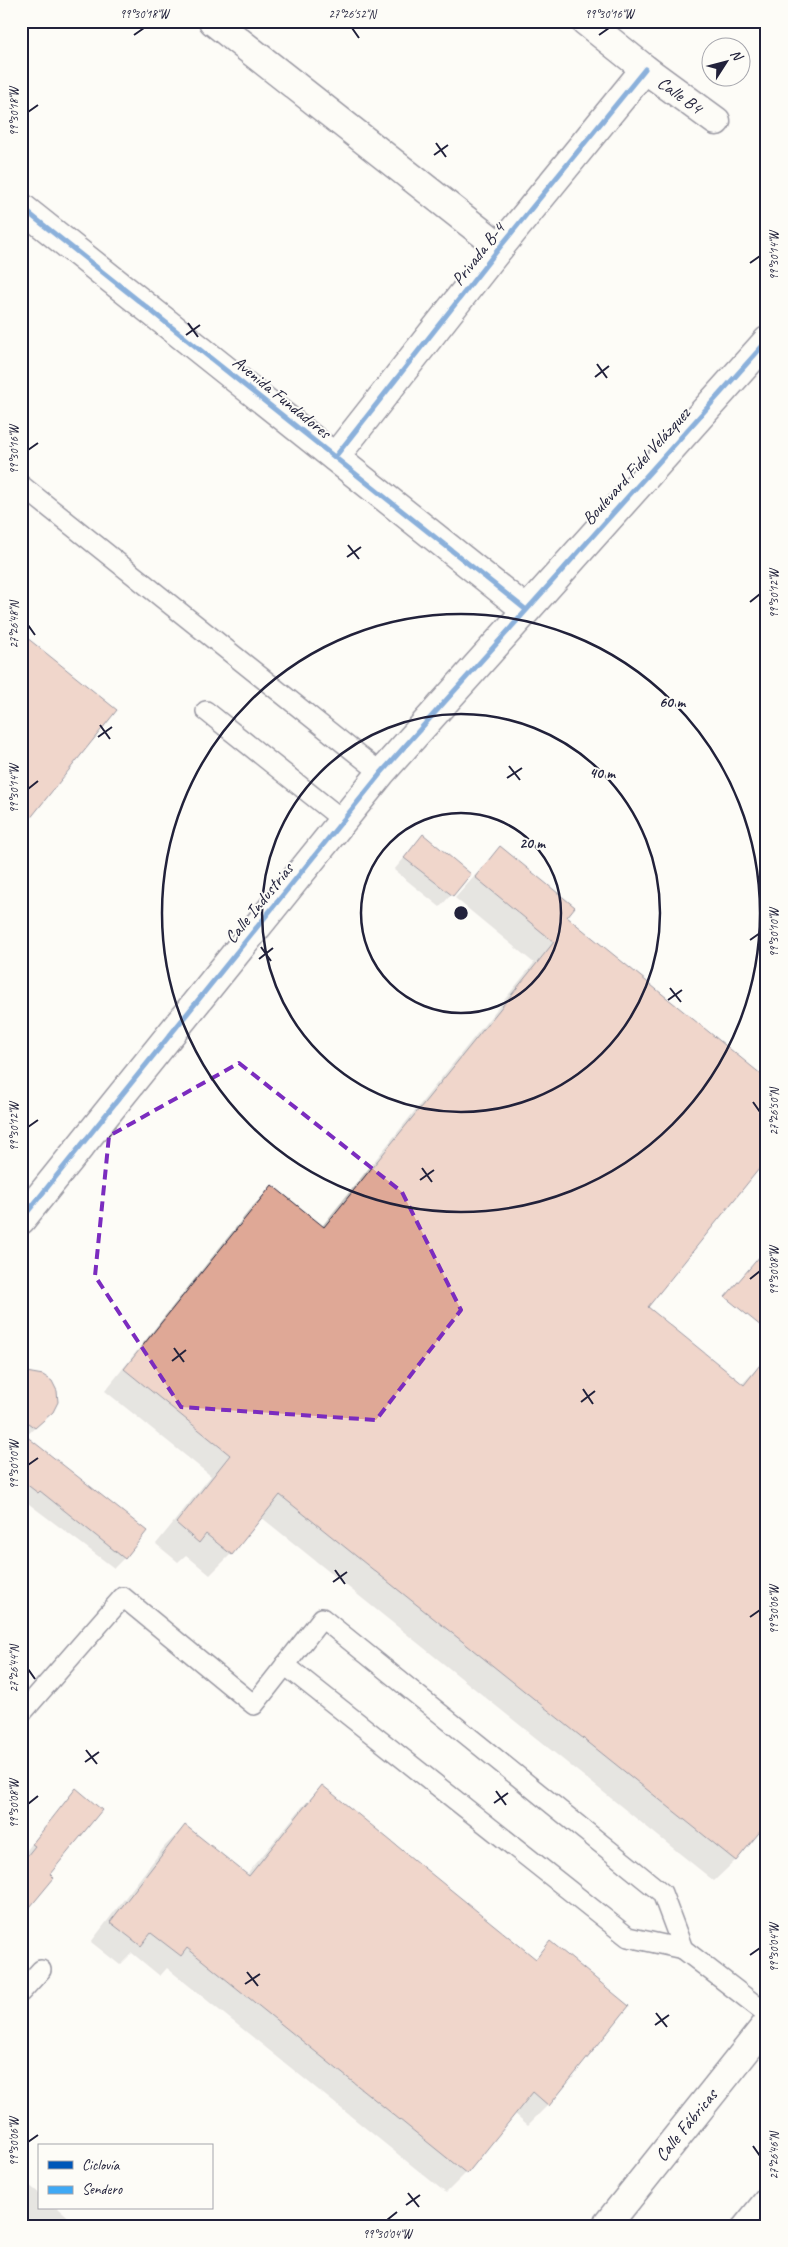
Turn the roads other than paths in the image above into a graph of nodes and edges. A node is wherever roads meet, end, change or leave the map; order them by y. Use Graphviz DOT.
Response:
graph roads {
  1 [pos="213,21"];
  2 [pos="585,21"];
  3 [pos="645,69"];
  4 [pos="716,121"];
  5 [pos="21,207"];
  6 [pos="500,246"];
  7 [pos="767,341"];
  8 [pos="335,457"];
  9 [pos="21,485"];
  10 [pos="525,609"];
  11 [pos="206,711"];
  12 [pos="381,773"];
  13 [pos="344,821"];
  14 [pos="21,1220"];
  15 [pos="285,1665"];
  16 [pos="21,1714"];
  17 [pos="683,1949"];
  18 [pos="41,1970"];
  19 [pos="21,1992"];
  20 [pos="767,2014"];
  21 [pos="767,2024"];
  22 [pos="767,2195"];
  23 [pos="606,2226"];
  24 [pos="742,2226"];
  1 -- 6 [label="street, Privada B-4"];
  2 -- 3 [label="street"];
  3 -- 4 [label="street, Calle B4"];
  3 -- 6 [label="street, Privada B-4"];
  5 -- 8 [label="street, Avenida Fundadores"];
  6 -- 8 [label="street, Privada B-4"];
  7 -- 10 [label="street, Boulevard Fidel Velázquez"];
  8 -- 10 [label="street, Avenida Fundadores"];
  9 -- 12 [label="lane"];
  10 -- 12 [label="street, Calle Industrias"];
  11 -- 13 [label="lane"];
  12 -- 13 [label="street, Calle Industrias"];
  13 -- 14 [label="street, Calle Industrias"];
  15 -- 16 [label="lane"];
  15 -- 17 [label="lane"];
  15 -- 17 [label="lane"];
  17 -- 20 [label="lane"];
  18 -- 19 [label="lane"];
  21 -- 23 [label="street, Calle Fábricas"];
  22 -- 24 [label="lane"];
}
